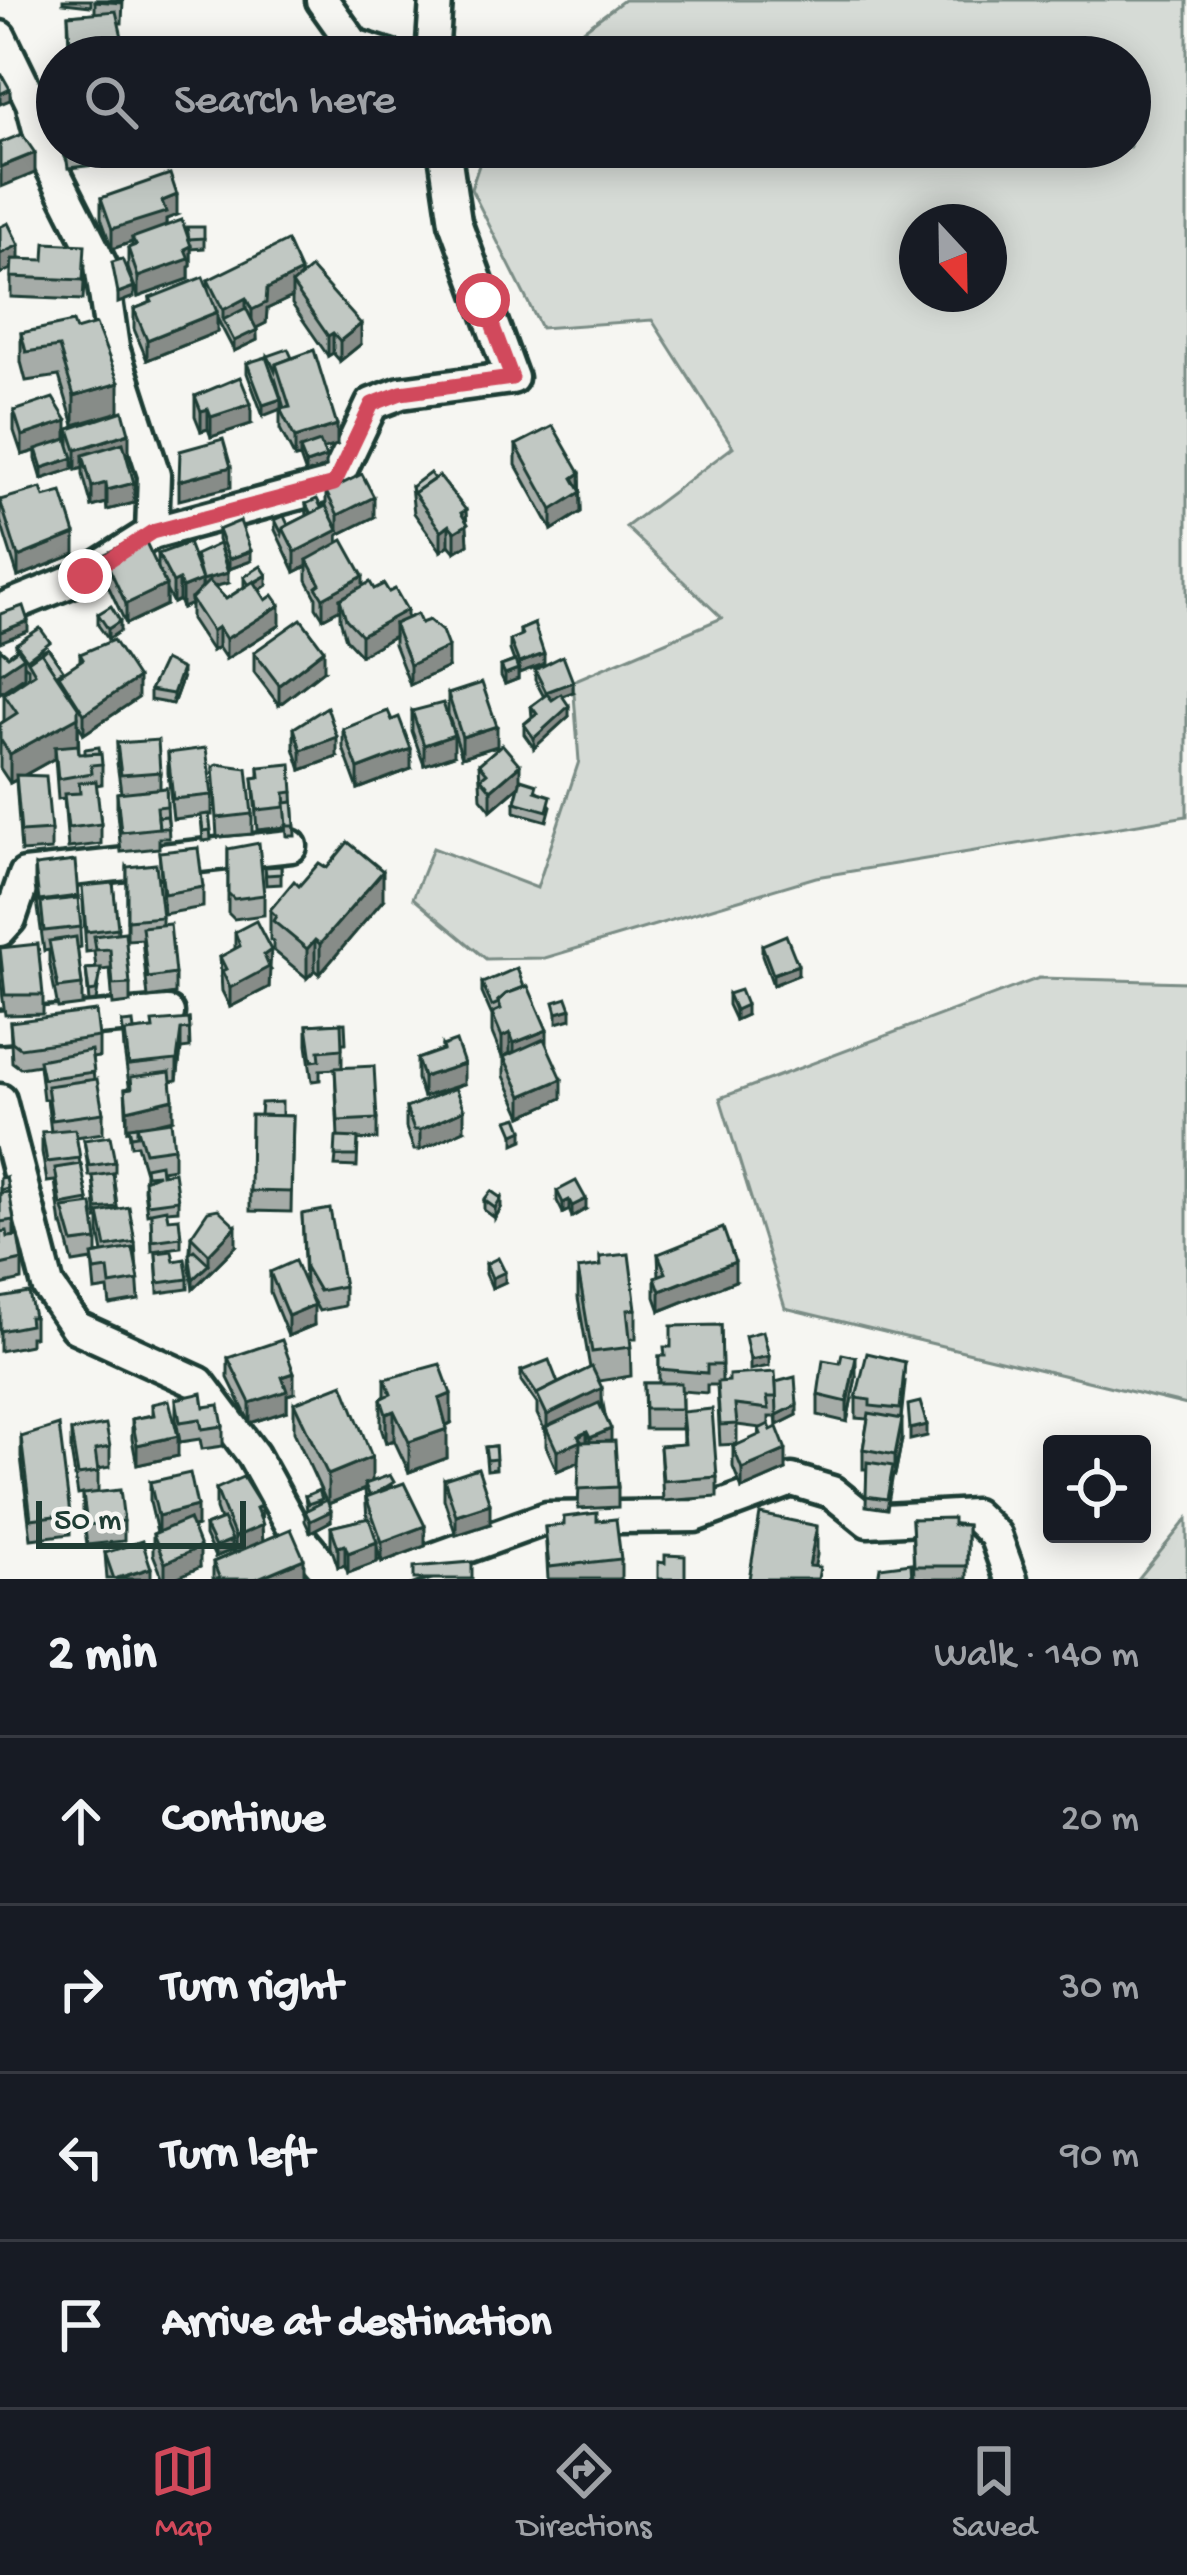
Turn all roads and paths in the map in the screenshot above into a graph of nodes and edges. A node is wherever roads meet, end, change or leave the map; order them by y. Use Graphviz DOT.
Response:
graph roads {
  1 [pos="322,0"];
  2 [pos="436,0"];
  3 [pos="348,36"];
  4 [pos="433,36"];
  5 [pos="0,37"];
  6 [pos="36,118"];
  7 [pos="52,168"];
  8 [pos="447,168"];
  9 [pos="152,532"];
  10 [pos="0,610"];
  11 [pos="291,846"];
  12 [pos="0,930"];
  13 [pos="168,1013"];
  14 [pos="0,1027"];
  15 [pos="0,1100"];
  16 [pos="334,1579"];
  17 [pos="363,1579"];
  18 [pos="1011,1579"];
  1 -- 3 [label="street"];
  2 -- 4 [label="street"];
  5 -- 6 [label="street"];
  7 -- 9 [label="street"];
  8 -- 9 [label="street"];
  9 -- 10 [label="street"];
  11 -- 12 [label="street"];
  13 -- 14 [label="street"];
  15 -- 16 [label="street"];
  17 -- 18 [label="street"];
}
